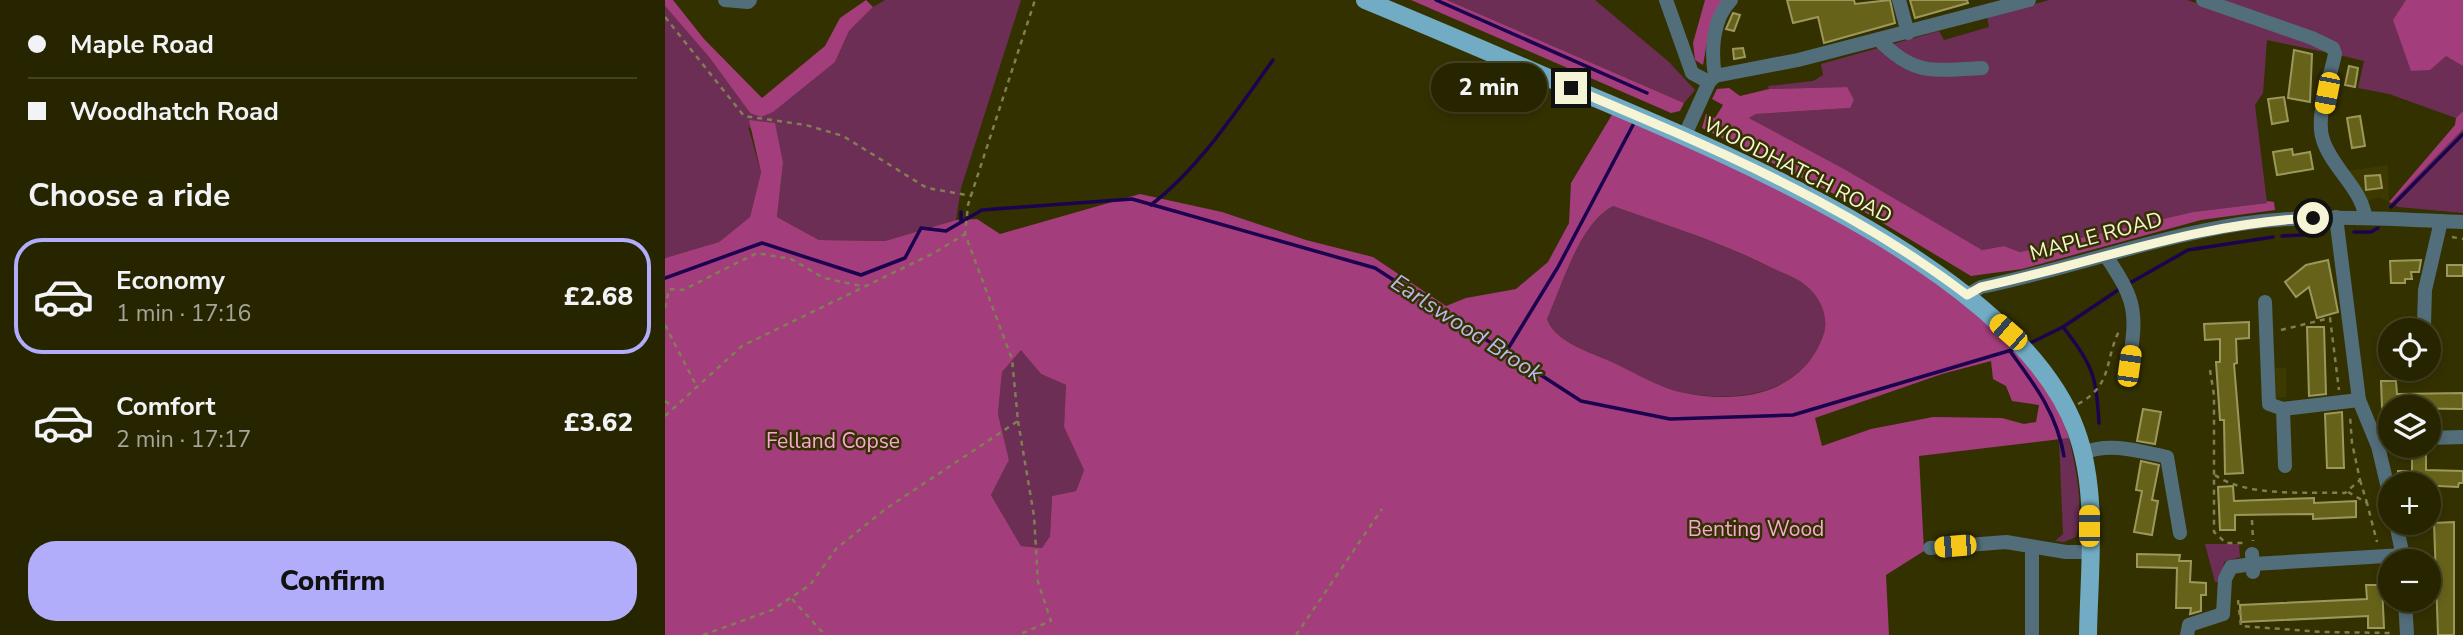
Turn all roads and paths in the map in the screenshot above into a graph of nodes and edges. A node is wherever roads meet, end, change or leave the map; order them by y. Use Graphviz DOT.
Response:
graph roads {
  1 [pos="725,0"];
  2 [pos="750,0"];
  3 [pos="1035,0"];
  4 [pos="1365,0"];
  5 [pos="1666,0"];
  6 [pos="1731,0"];
  7 [pos="1899,0"];
  8 [pos="2029,0"];
  9 [pos="2203,0"];
  10 [pos="665,17"];
  11 [pos="1907,33"];
  12 [pos="1879,40"];
  13 [pos="1982,68"];
  14 [pos="1712,79"];
  15 [pos="1684,137"];
  16 [pos="972,196"];
  17 [pos="2336,216"];
  18 [pos="2365,216"];
  19 [pos="2441,221"];
  20 [pos="2463,222"];
  21 [pos="965,234"];
  22 [pos="2106,256"];
  23 [pos="861,286"];
  24 [pos="2128,292"];
  25 [pos="1967,295"];
  26 [pos="2265,302"];
  27 [pos="665,308"];
  28 [pos="2424,318"];
  29 [pos="665,326"];
  30 [pos="2277,331"];
  31 [pos="2129,366"];
  32 [pos="2210,370"];
  33 [pos="697,387"];
  34 [pos="2094,396"];
  35 [pos="665,401"];
  36 [pos="2350,401"];
  37 [pos="674,408"];
  38 [pos="2283,409"];
  39 [pos="665,416"];
  40 [pos="1018,421"];
  41 [pos="2378,436"];
  42 [pos="2463,437"];
  43 [pos="2441,438"];
  44 [pos="2082,453"];
  45 [pos="2284,466"];
  46 [pos="2215,475"];
  47 [pos="2360,480"];
  48 [pos="2345,493"];
  49 [pos="2367,503"];
  50 [pos="1382,509"];
  51 [pos="2252,520"];
  52 [pos="2180,533"];
  53 [pos="2241,543"];
  54 [pos="1930,548"];
  55 [pos="2032,548"];
  56 [pos="2379,549"];
  57 [pos="2089,552"];
  58 [pos="2378,557"];
  59 [pos="2250,564"];
  60 [pos="791,598"];
  61 [pos="2238,599"];
  62 [pos="2406,612"];
  63 [pos="2274,629"];
  64 [pos="2407,634"];
  65 [pos="703,635"];
  66 [pos="825,635"];
  67 [pos="1019,635"];
  68 [pos="1296,635"];
  69 [pos="2032,635"];
  70 [pos="2088,635"];
  71 [pos="2187,635"];
  72 [pos="2275,635"];
  1 -- 2 [label="street"];
  3 -- 16 [label="path"];
  4 -- 15 [label="main road, WOODHATCH ROAD"];
  5 -- 14 [label="street"];
  6 -- 14 [label="street"];
  7 -- 11 [label="street"];
  8 -- 11 [label="street"];
  9 -- 18 [label="street"];
  10 -- 16 [label="path"];
  11 -- 12 [label="street"];
  12 -- 13 [label="street"];
  12 -- 14 [label="street"];
  14 -- 15 [label="street"];
  15 -- 25 [label="main road, WOODHATCH ROAD"];
  16 -- 21 [label="path"];
  17 -- 18 [label="street, MAPLE ROAD"];
  17 -- 22 [label="street, MAPLE ROAD"];
  17 -- 36 [label="street"];
  18 -- 19 [label="street, MAPLE ROAD"];
  19 -- 20 [label="street, MAPLE ROAD"];
  19 -- 28 [label="street"];
  21 -- 23 [label="path"];
  21 -- 40 [label="path"];
  22 -- 24 [label="street"];
  22 -- 25 [label="street, MAPLE ROAD"];
  23 -- 27 [label="path"];
  23 -- 33 [label="path"];
  24 -- 31 [label="street"];
  24 -- 34 [label="path"];
  25 -- 44 [label="main road, WOODHATCH ROAD"];
  26 -- 38 [label="street"];
  29 -- 33 [label="path"];
  30 -- 36 [label="path"];
  32 -- 46 [label="path"];
  33 -- 37 [label="path"];
  35 -- 37 [label="path"];
  36 -- 38 [label="street"];
  36 -- 41 [label="street"];
  36 -- 47 [label="path"];
  37 -- 39 [label="path"];
  38 -- 45 [label="street"];
  40 -- 60 [label="path"];
  40 -- 67 [label="path"];
  42 -- 43 [label="street"];
  44 -- 52 [label="street"];
  44 -- 57 [label="main road, WOODHATCH ROAD"];
  46 -- 48 [label="path"];
  46 -- 53 [label="path"];
  47 -- 48 [label="path"];
  47 -- 49 [label="path"];
  48 -- 49 [label="path"];
  49 -- 56 [label="path"];
  50 -- 68 [label="path"];
  51 -- 53 [label="path"];
  53 -- 59 [label="path"];
  54 -- 55 [label="street"];
  55 -- 57 [label="street"];
  55 -- 69 [label="street"];
  57 -- 70 [label="main road, WOODHATCH ROAD"];
  58 -- 59 [label="street"];
  59 -- 71 [label="street"];
  60 -- 65 [label="path"];
  60 -- 66 [label="path"];
  61 -- 63 [label="path"];
  62 -- 64 [label="street"];
  63 -- 64 [label="path"];
  63 -- 72 [label="path"];
}
